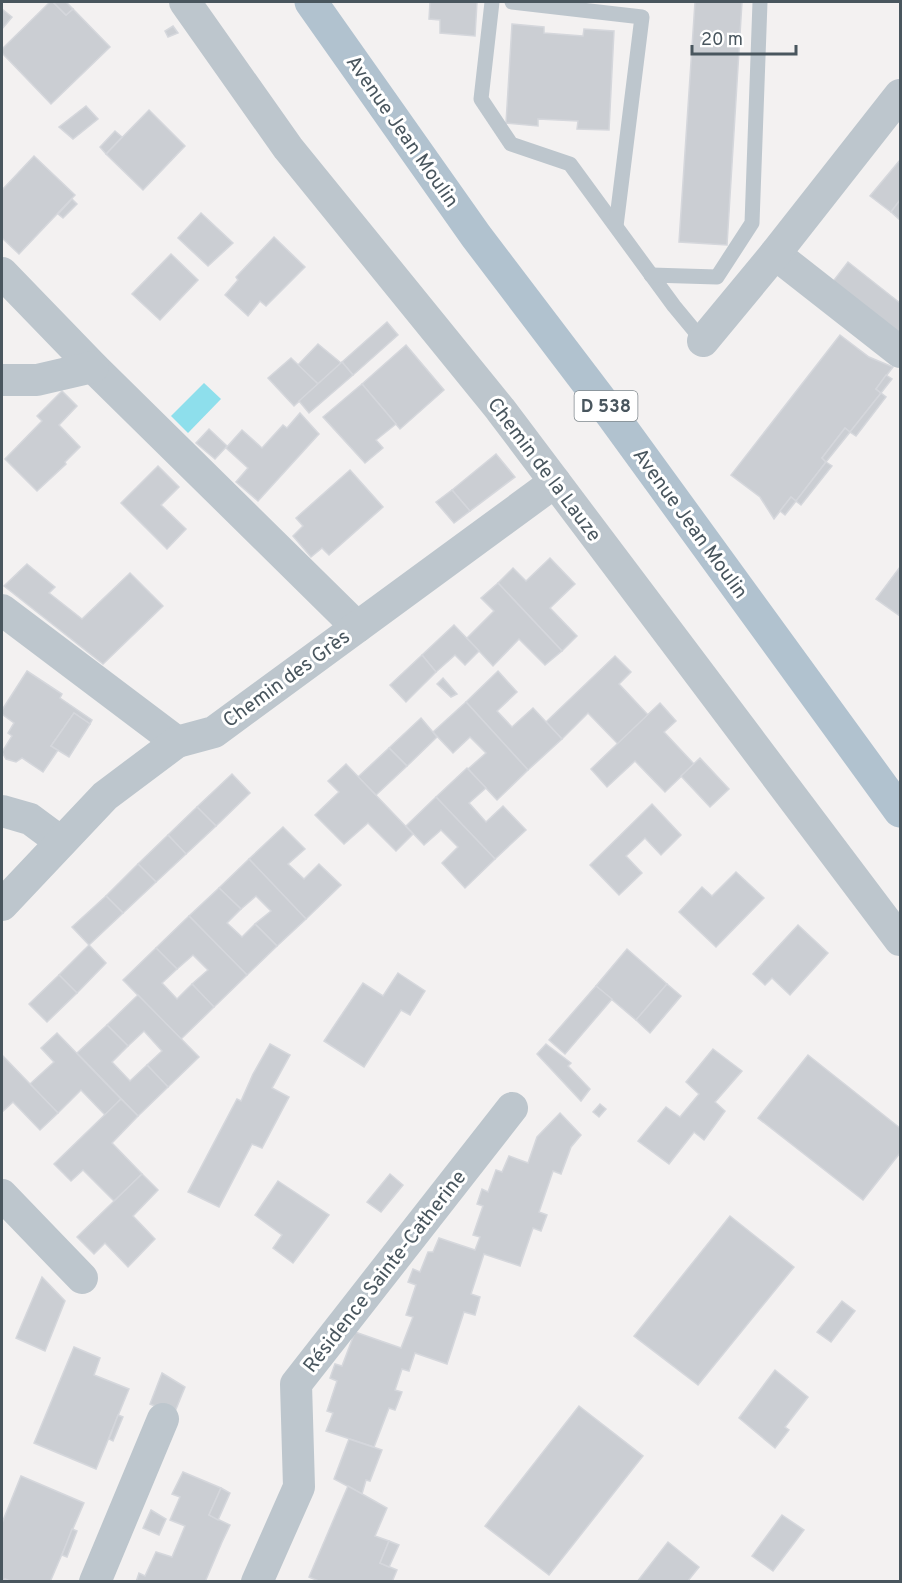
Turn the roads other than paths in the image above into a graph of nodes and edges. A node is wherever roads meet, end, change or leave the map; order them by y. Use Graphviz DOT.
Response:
graph roads {
  1 [pos="185,2"];
  2 [pos="311,2"];
  3 [pos="492,2"];
  4 [pos="512,2"];
  5 [pos="760,2"];
  6 [pos="900,94"];
  7 [pos="616,226"];
  8 [pos="775,254"];
  9 [pos="2,273"];
  10 [pos="651,274"];
  11 [pos="703,341"];
  12 [pos="900,352"];
  13 [pos="93,367"];
  14 [pos="2,380"];
  15 [pos="555,482"];
  16 [pos="2,610"];
  17 [pos="357,627"];
  18 [pos="177,742"];
  19 [pos="2,811"];
  20 [pos="900,811"];
  21 [pos="61,842"];
  22 [pos="2,905"];
  23 [pos="900,940"];
  24 [pos="512,1108"];
  25 [pos="2,1195"];
  26 [pos="82,1278"];
  27 [pos="163,1419"];
  28 [pos="95,1581"];
  29 [pos="257,1581"];
  1 -- 15 [label="street, Chemin de la Lauze"];
  2 -- 20 [label="main road, Avenue Jean Moulin / D 538"];
  3 -- 7 [label="lane"];
  4 -- 7 [label="lane"];
  5 -- 10 [label="lane"];
  6 -- 8 [label="street"];
  7 -- 10 [label="lane"];
  8 -- 11 [label="street"];
  8 -- 12 [label="street"];
  9 -- 13 [label="street"];
  10 -- 11 [label="lane"];
  13 -- 14 [label="street"];
  13 -- 17 [label="street"];
  15 -- 17 [label="street, Chemin des Grès"];
  15 -- 23 [label="street, Chemin de la Lauze"];
  16 -- 18 [label="street"];
  17 -- 18 [label="street, Chemin des Grès"];
  18 -- 21 [label="street, Chemin des Grès"];
  19 -- 21 [label="street"];
  21 -- 22 [label="street, Chemin des Grès"];
  24 -- 29 [label="street, Résidence Sainte-Catherine"];
  25 -- 26 [label="street"];
  27 -- 28 [label="street"];
}
